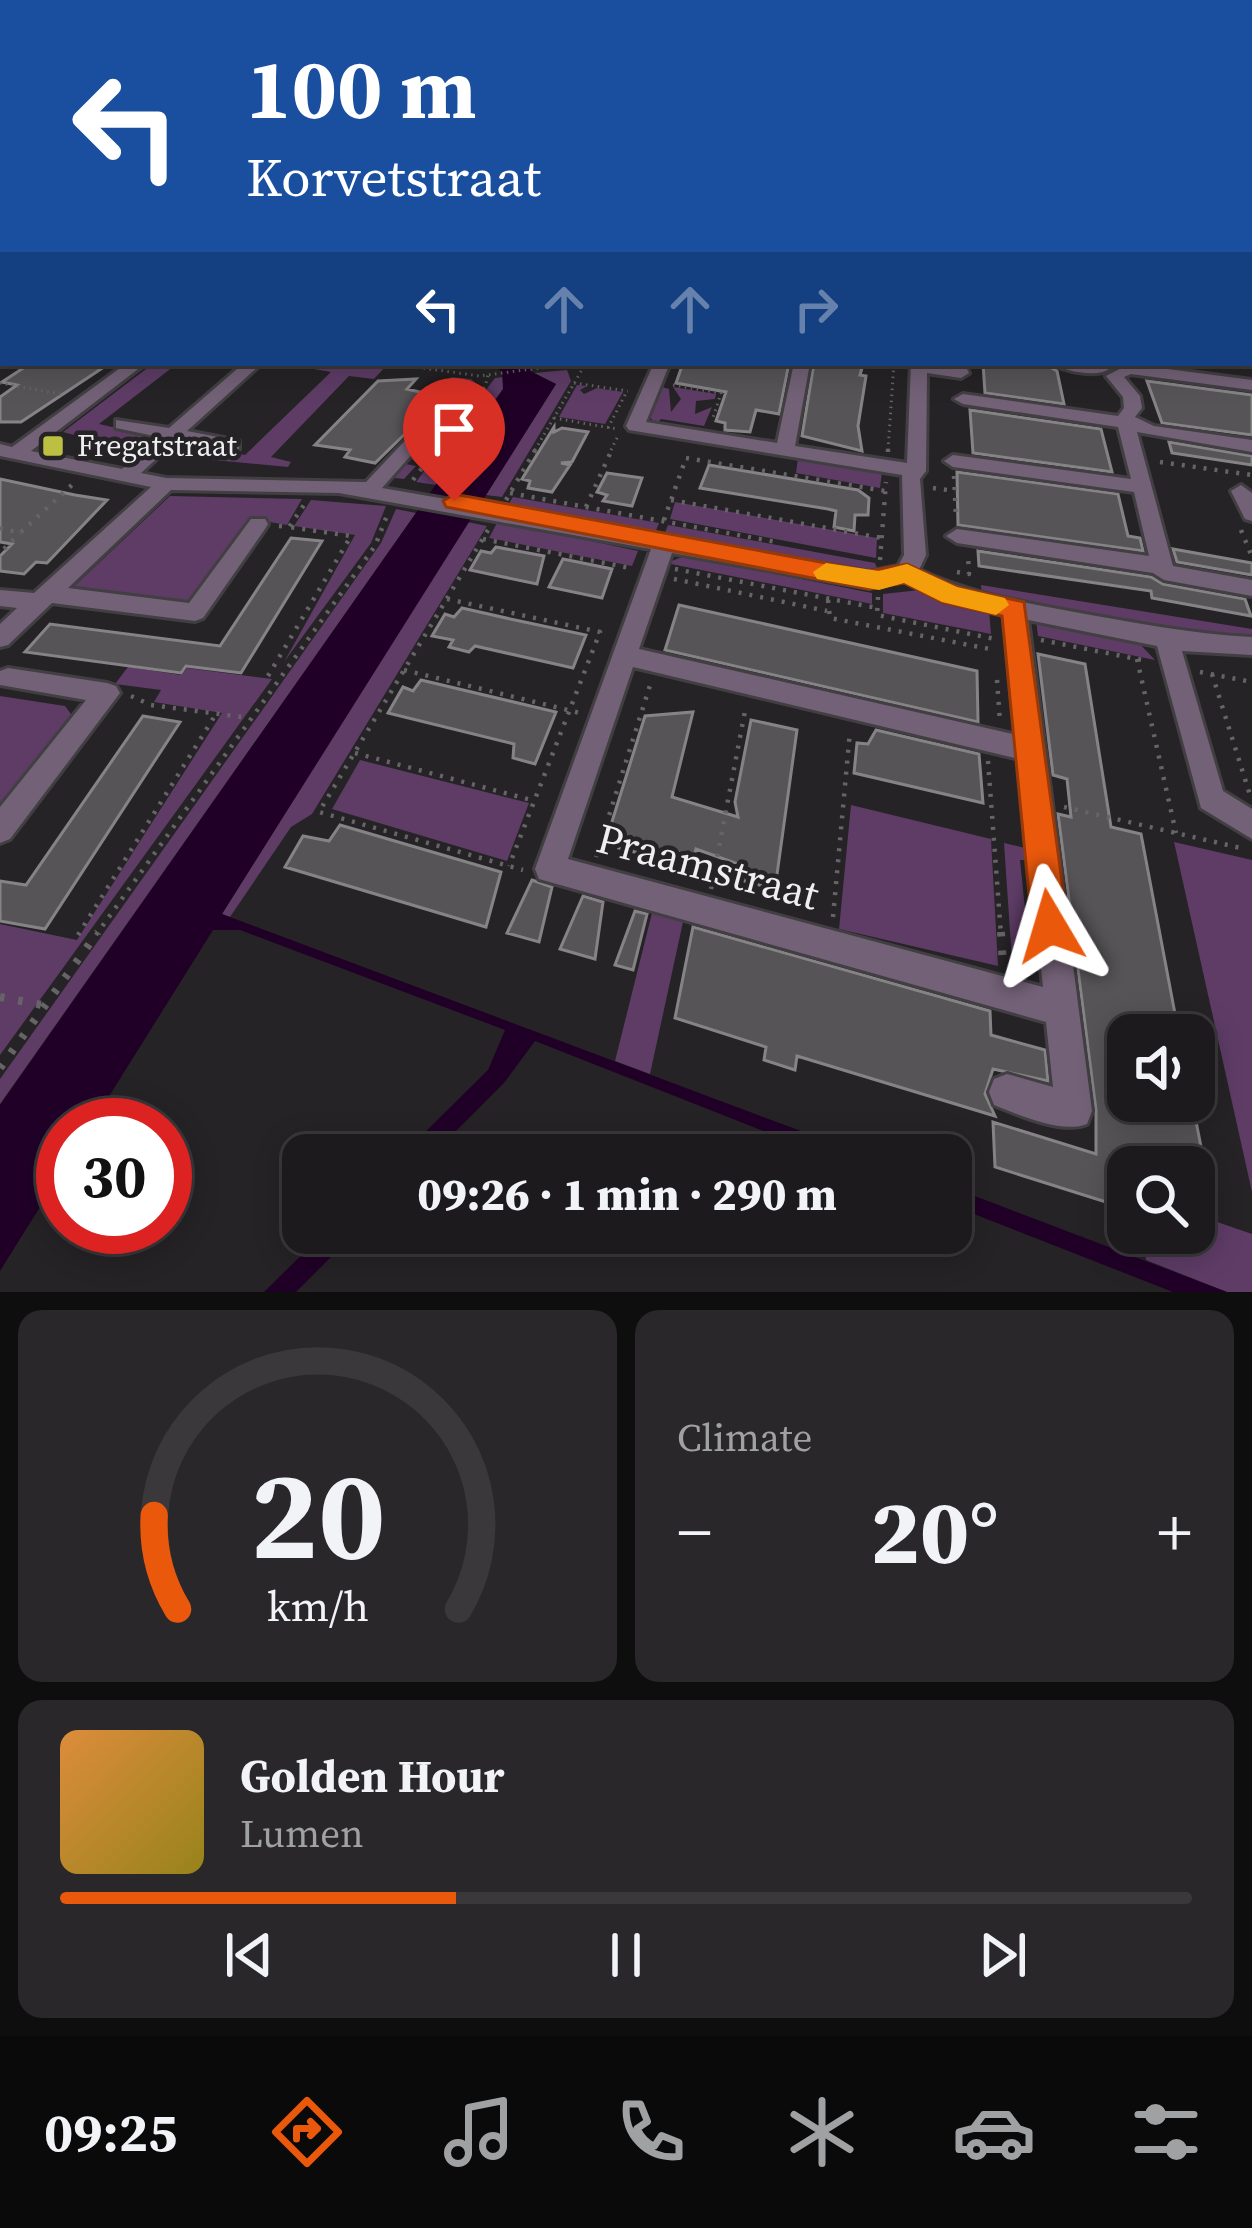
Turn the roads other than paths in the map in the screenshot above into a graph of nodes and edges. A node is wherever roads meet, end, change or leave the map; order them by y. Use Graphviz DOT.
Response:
graph roads {
  1 [pos="134,366"];
  2 [pos="251,366"];
  3 [pos="661,366"];
  4 [pos="801,366"];
  5 [pos="919,366"];
  6 [pos="924,366"];
  7 [pos="1107,369"];
  8 [pos="962,373"];
  9 [pos="1252,385"];
  10 [pos="963,399"];
  11 [pos="1124,421"];
  12 [pos="122,424"];
  13 [pos="172,434"];
  14 [pos="420,435"];
  15 [pos="232,445"];
  16 [pos="1252,446"];
  17 [pos="785,450"];
  18 [pos="8,452"];
  19 [pos="953,468"];
  20 [pos="916,471"];
  21 [pos="125,476"];
  22 [pos="1247,483"];
  23 [pos="166,484"];
  24 [pos="1140,487"];
  25 [pos="369,490"];
  26 [pos="1247,522"];
  27 [pos="258,524"];
  28 [pos="962,532"];
  29 [pos="664,550"];
  30 [pos="1162,566"];
  31 [pos="907,573"];
  32 [pos="1252,588"];
  33 [pos="0,598"];
  34 [pos="42,598"];
  35 [pos="1011,632"];
  36 [pos="0,638"];
  37 [pos="612,641"];
  38 [pos="1252,646"];
  39 [pos="1171,653"];
  40 [pos="8,678"];
  41 [pos="1006,745"];
  42 [pos="1252,825"];
  43 [pos="0,829"];
  44 [pos="1060,1010"];
  45 [pos="1006,1092"];
  1 -- 18 [label="street"];
  2 -- 13 [label="street"];
  3 -- 17 [label="street"];
  4 -- 17 [label="street"];
  5 -- 20 [label="street"];
  6 -- 8 [label="street"];
  7 -- 9 [label="street"];
  7 -- 11 [label="street"];
  10 -- 11 [label="street"];
  11 -- 16 [label="street"];
  11 -- 24 [label="street"];
  12 -- 13 [label="street"];
  13 -- 15 [label="street"];
  13 -- 21 [label="street"];
  14 -- 25 [label="street"];
  17 -- 20 [label="street"];
  18 -- 21 [label="street"];
  19 -- 24 [label="street"];
  20 -- 31 [label="street"];
  21 -- 23 [label="street"];
  22 -- 26 [label="street"];
  23 -- 25 [label="street"];
  23 -- 34 [label="street"];
  24 -- 30 [label="street"];
  25 -- 29 [label="street"];
  27 -- 34 [label="street"];
  28 -- 30 [label="street"];
  29 -- 31 [label="street"];
  29 -- 37 [label="street, Praamstraat"];
  30 -- 32 [label="street"];
  31 -- 35 [label="street"];
  33 -- 34 [label="street"];
  34 -- 36 [label="street"];
  35 -- 39 [label="street"];
  35 -- 41 [label="street"];
  37 -- 41 [label="street"];
  37 -- 44 [label="street, Praamstraat"];
  38 -- 39 [label="street"];
  39 -- 42 [label="street"];
  40 -- 43 [label="street"];
  41 -- 44 [label="street"];
  44 -- 45 [label="street"];
}
